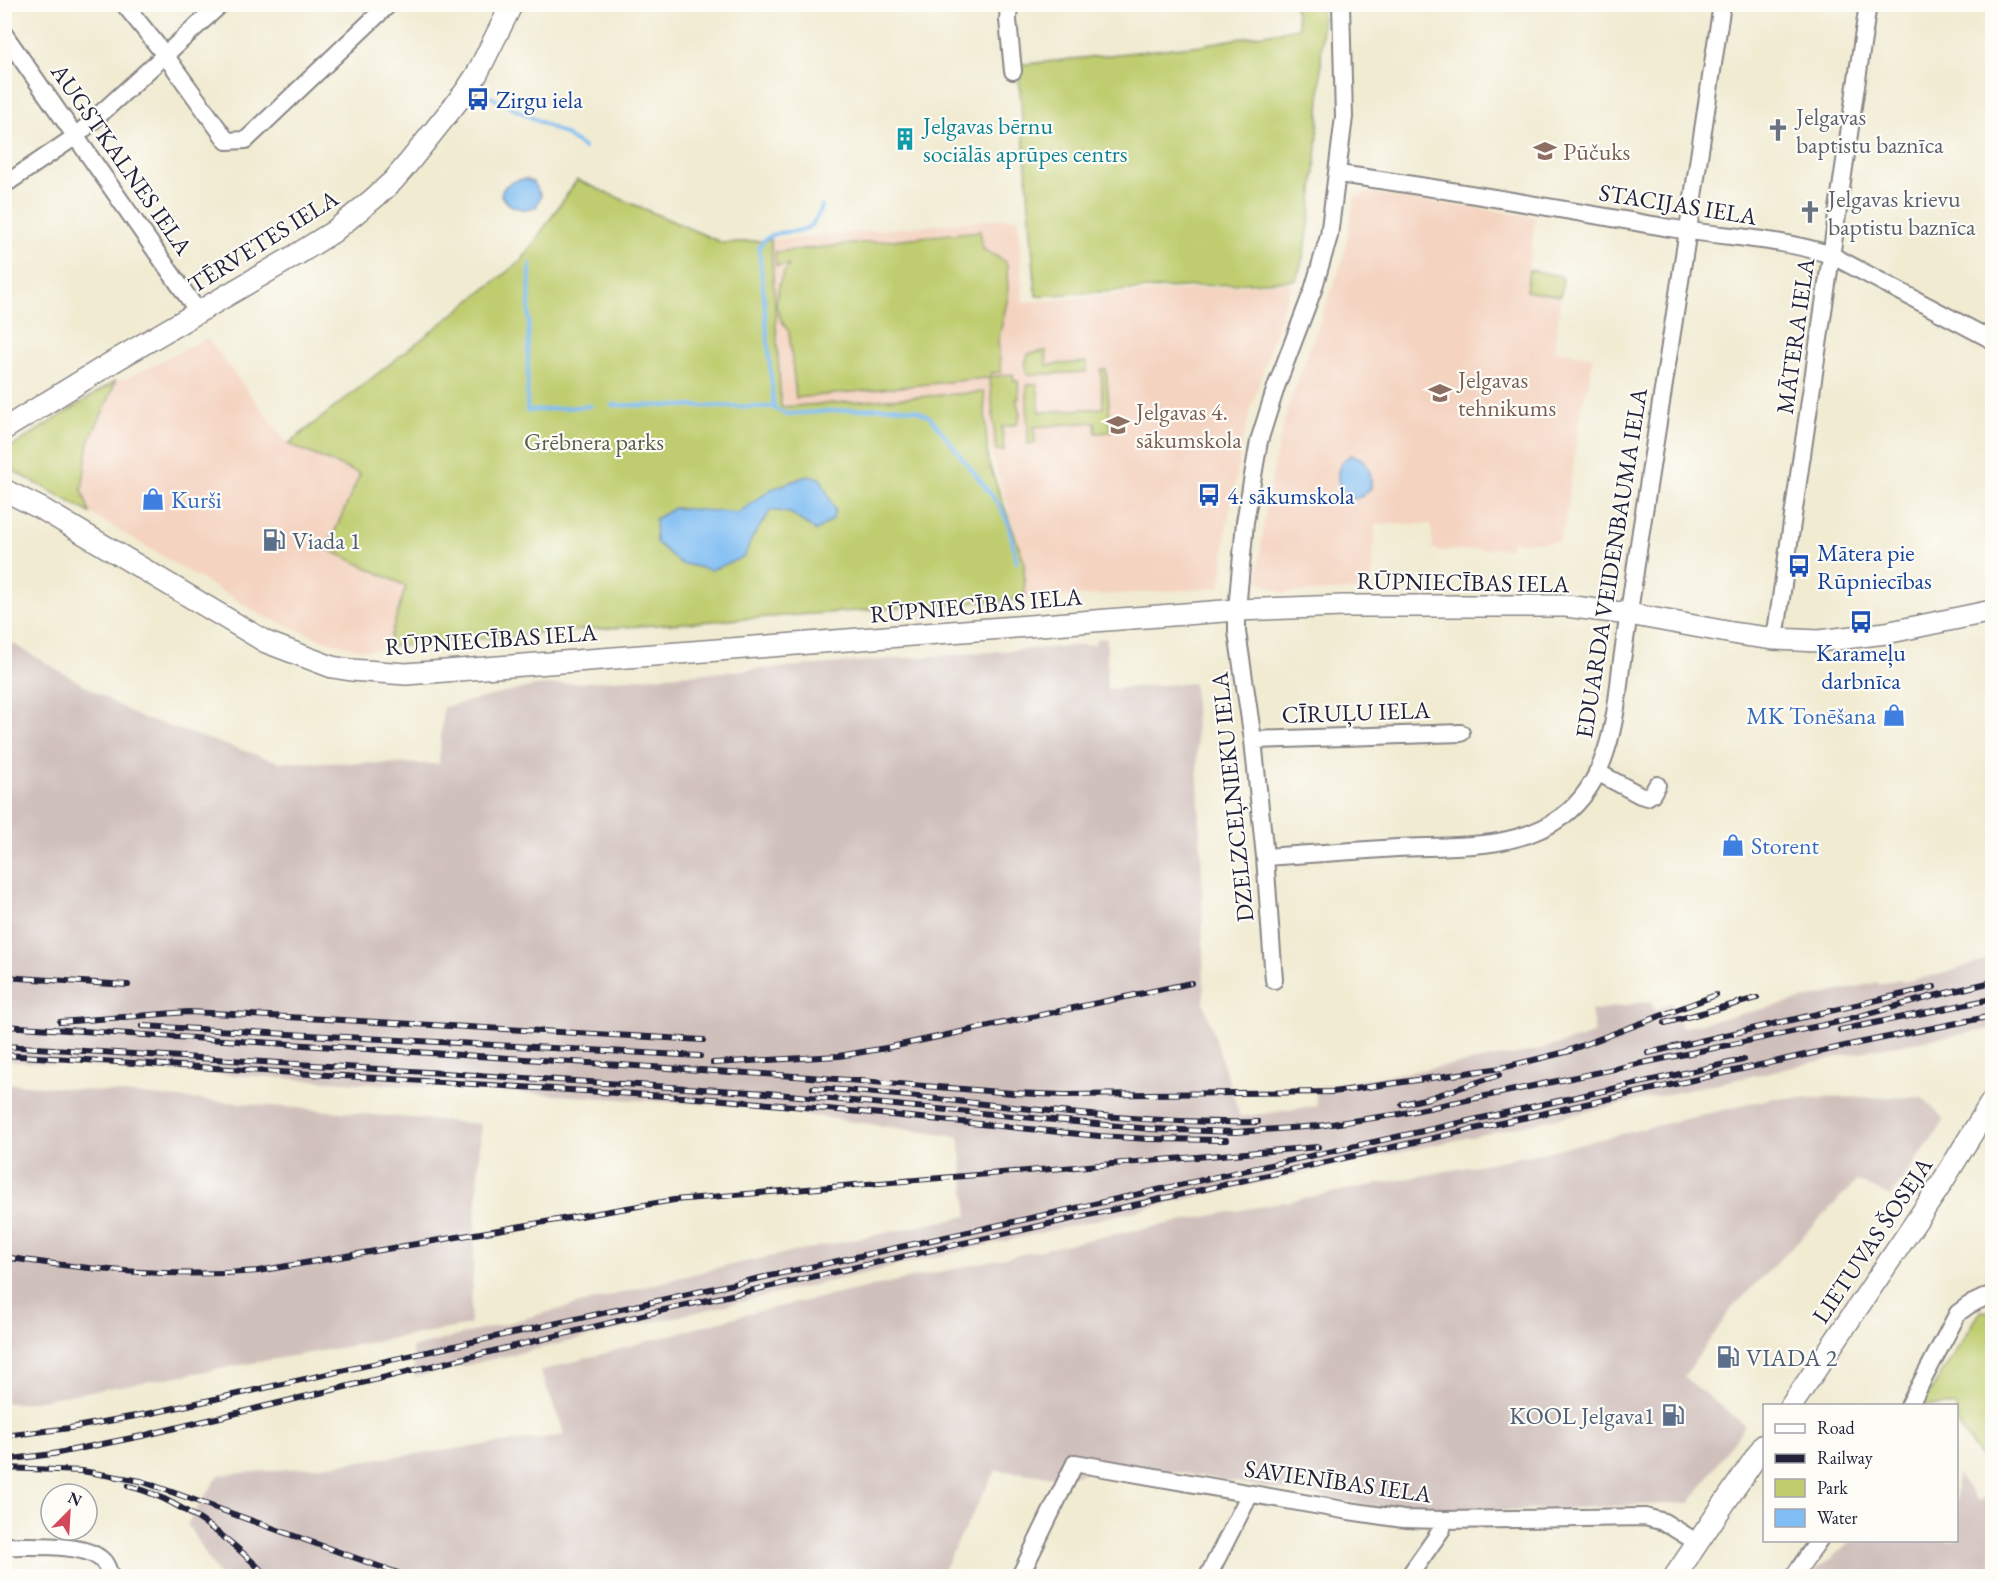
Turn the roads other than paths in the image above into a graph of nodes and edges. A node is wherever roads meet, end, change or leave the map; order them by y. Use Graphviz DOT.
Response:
graph roads {
  1 [pos="124,4"];
  2 [pos="220,4"];
  3 [pos="389,4"];
  4 [pos="512,4"];
  5 [pos="1009,4"];
  6 [pos="1341,4"];
  7 [pos="1722,4"];
  8 [pos="1868,4"];
  9 [pos="4,34"];
  10 [pos="165,55"];
  11 [pos="1012,71"];
  12 [pos="76,136"];
  13 [pos="1338,174"];
  14 [pos="4,185"];
  15 [pos="1689,231"];
  16 [pos="1831,255"];
  17 [pos="198,313"];
  18 [pos="1992,340"];
  19 [pos="4,429"];
  20 [pos="4,490"];
  21 [pos="1237,610"];
  22 [pos="1992,611"];
  23 [pos="1629,614"];
  24 [pos="1775,639"];
  25 [pos="1461,733"];
  26 [pos="1253,740"];
  27 [pos="1597,772"];
  28 [pos="1657,785"];
  29 [pos="1265,857"];
  30 [pos="1274,980"];
  31 [pos="1992,1101"];
  32 [pos="1992,1294"];
  33 [pos="1792,1404"];
  34 [pos="1910,1404"];
  35 [pos="1763,1446"];
  36 [pos="1250,1494"];
  37 [pos="1443,1520"];
  38 [pos="1818,1542"];
  39 [pos="1698,1543"];
  40 [pos="4,1546"];
  41 [pos="110,1576"];
  42 [pos="1020,1576"];
  43 [pos="1208,1576"];
  44 [pos="1409,1576"];
  45 [pos="1675,1576"];
  46 [pos="1794,1576"];
  1 -- 10 [label="street"];
  2 -- 10 [label="street"];
  3 -- 10 [label="street"];
  4 -- 17 [label="main road, TĒRVETES IELA"];
  5 -- 11 [label="street"];
  6 -- 13 [label="street, DZELZCEĻNIEKU IELA"];
  7 -- 15 [label="street, EDUARDA VEIDENBAUMA IELA"];
  8 -- 16 [label="street, MĀTERA IELA"];
  9 -- 12 [label="street, AUGSTKALNES IELA"];
  10 -- 12 [label="street"];
  12 -- 14 [label="street"];
  12 -- 17 [label="street, AUGSTKALNES IELA"];
  13 -- 15 [label="street, STACIJAS IELA"];
  13 -- 21 [label="street, DZELZCEĻNIEKU IELA"];
  15 -- 16 [label="street, STACIJAS IELA"];
  15 -- 23 [label="street, EDUARDA VEIDENBAUMA IELA"];
  16 -- 18 [label="street, STACIJAS IELA"];
  16 -- 24 [label="street, MĀTERA IELA"];
  17 -- 19 [label="main road, TĒRVETES IELA"];
  20 -- 21 [label="main road, RŪPNIECĪBAS IELA"];
  21 -- 23 [label="main road, RŪPNIECĪBAS IELA"];
  21 -- 26 [label="street, DZELZCEĻNIEKU IELA"];
  22 -- 24 [label="main road, RŪPNIECĪBAS IELA"];
  23 -- 24 [label="main road, RŪPNIECĪBAS IELA"];
  23 -- 27 [label="street, EDUARDA VEIDENBAUMA IELA"];
  25 -- 26 [label="street, CĪRUĻU IELA"];
  26 -- 29 [label="street, DZELZCEĻNIEKU IELA"];
  27 -- 28 [label="street"];
  27 -- 29 [label="street, EDUARDA VEIDENBAUMA IELA"];
  29 -- 30 [label="street, DZELZCEĻNIEKU IELA"];
  31 -- 33 [label="main road, LIETUVAS ŠOSEJA"];
  32 -- 34 [label="street"];
  35 -- 39 [label="main road"];
  36 -- 37 [label="street, SAVIENĪBAS IELA"];
  36 -- 42 [label="street, SAVIENĪBAS IELA"];
  36 -- 43 [label="street"];
  37 -- 39 [label="street, SAVIENĪBAS IELA"];
  37 -- 44 [label="street"];
  38 -- 46 [label="street"];
  39 -- 45 [label="main road"];
  40 -- 41 [label="street"];
}
